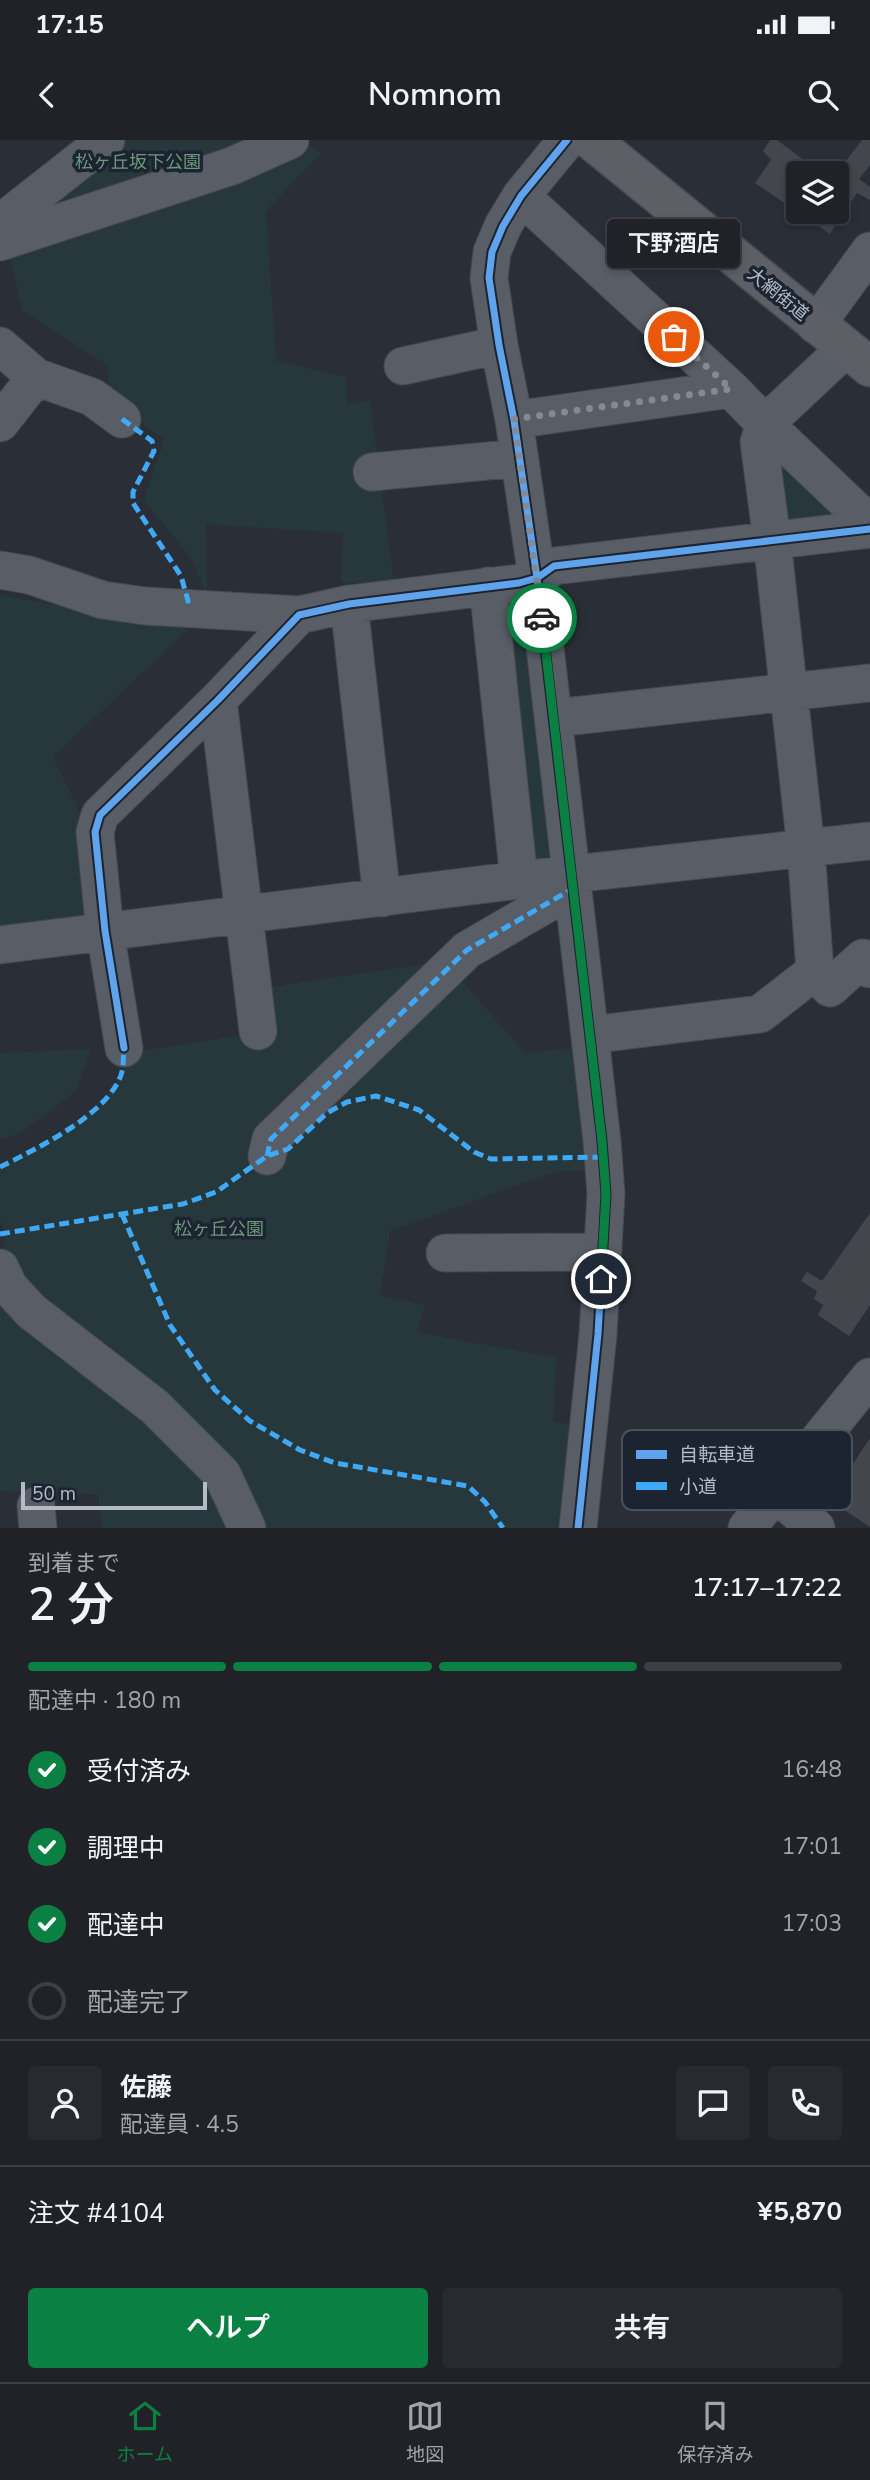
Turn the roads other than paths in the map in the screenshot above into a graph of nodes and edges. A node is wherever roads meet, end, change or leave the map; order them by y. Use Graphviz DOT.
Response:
graph roads {
  1 [pos="106,140"];
  2 [pos="290,140"];
  3 [pos="567,140"];
  4 [pos="591,140"];
  5 [pos="521,196"];
  6 [pos="0,235"];
  7 [pos="0,242"];
  8 [pos="870,251"];
  9 [pos="816,325"];
  10 [pos="499,345"];
  11 [pos="0,346"];
  12 [pos="858,358"];
  13 [pos="403,366"];
  14 [pos="36,377"];
  15 [pos="731,389"];
  16 [pos="122,419"];
  17 [pos="514,419"];
  18 [pos="0,423"];
  19 [pos="765,425"];
  20 [pos="519,457"];
  21 [pos="372,472"];
  22 [pos="870,526"];
  23 [pos="772,541"];
  24 [pos="0,570"];
  25 [pos="537,578"];
  26 [pos="488,586"];
  27 [pos="349,604"];
  28 [pos="299,615"];
  29 [pos="870,682"];
  30 [pos="789,692"];
  31 [pos="218,700"];
  32 [pos="555,718"];
  33 [pos="870,841"];
  34 [pos="806,849"];
  35 [pos="519,880"];
  36 [pos="571,882"];
  37 [pos="382,898"];
  38 [pos="244,915"];
  39 [pos="105,931"];
  40 [pos="0,944"];
  41 [pos="870,969"];
  42 [pos="815,971"];
  43 [pos="258,1031"];
  44 [pos="590,1035"];
  45 [pos="124,1048"];
  46 [pos="267,1156"];
  47 [pos="602,1252"];
  48 [pos="445,1253"];
  49 [pos="0,1268"];
  50 [pos="870,1377"];
  51 [pos="827,1430"];
  52 [pos="762,1510"];
  53 [pos="795,1510"];
  54 [pos="247,1528"];
  55 [pos="578,1528"];
  56 [pos="747,1528"];
  57 [pos="816,1528"];
  1 -- 6 [label="street"];
  2 -- 7 [label="street"];
  3 -- 5 [label="street"];
  4 -- 9 [label="main road, 大網街道"];
  5 -- 10 [label="street"];
  5 -- 15 [label="street"];
  8 -- 9 [label="street"];
  9 -- 12 [label="main road, 大網街道"];
  10 -- 13 [label="street"];
  10 -- 17 [label="street"];
  11 -- 14 [label="street"];
  12 -- 19 [label="street"];
  14 -- 16 [label="street"];
  14 -- 18 [label="street"];
  15 -- 17 [label="street"];
  15 -- 19 [label="street"];
  17 -- 20 [label="street"];
  19 -- 22 [label="street"];
  19 -- 23 [label="street"];
  20 -- 21 [label="street"];
  20 -- 25 [label="street"];
  22 -- 23 [label="street"];
  23 -- 25 [label="street"];
  23 -- 30 [label="street"];
  24 -- 28 [label="street"];
  25 -- 26 [label="street"];
  25 -- 32 [label="street"];
  26 -- 27 [label="street"];
  26 -- 35 [label="street"];
  27 -- 28 [label="street"];
  27 -- 37 [label="street"];
  28 -- 31 [label="street"];
  29 -- 30 [label="street"];
  30 -- 32 [label="street"];
  30 -- 34 [label="street"];
  31 -- 38 [label="street"];
  31 -- 39 [label="street"];
  32 -- 36 [label="street"];
  33 -- 34 [label="street"];
  34 -- 36 [label="street"];
  34 -- 42 [label="street"];
  35 -- 36 [label="street"];
  35 -- 37 [label="street"];
  36 -- 44 [label="street"];
  36 -- 46 [label="street"];
  37 -- 38 [label="street"];
  38 -- 39 [label="street"];
  38 -- 43 [label="street"];
  39 -- 40 [label="street"];
  39 -- 45 [label="street"];
  41 -- 42 [label="street"];
  42 -- 44 [label="street"];
  44 -- 47 [label="street"];
  47 -- 48 [label="street"];
  47 -- 55 [label="street"];
  49 -- 54 [label="street"];
  50 -- 51 [label="street"];
  52 -- 56 [label="street"];
  53 -- 57 [label="street"];
}
